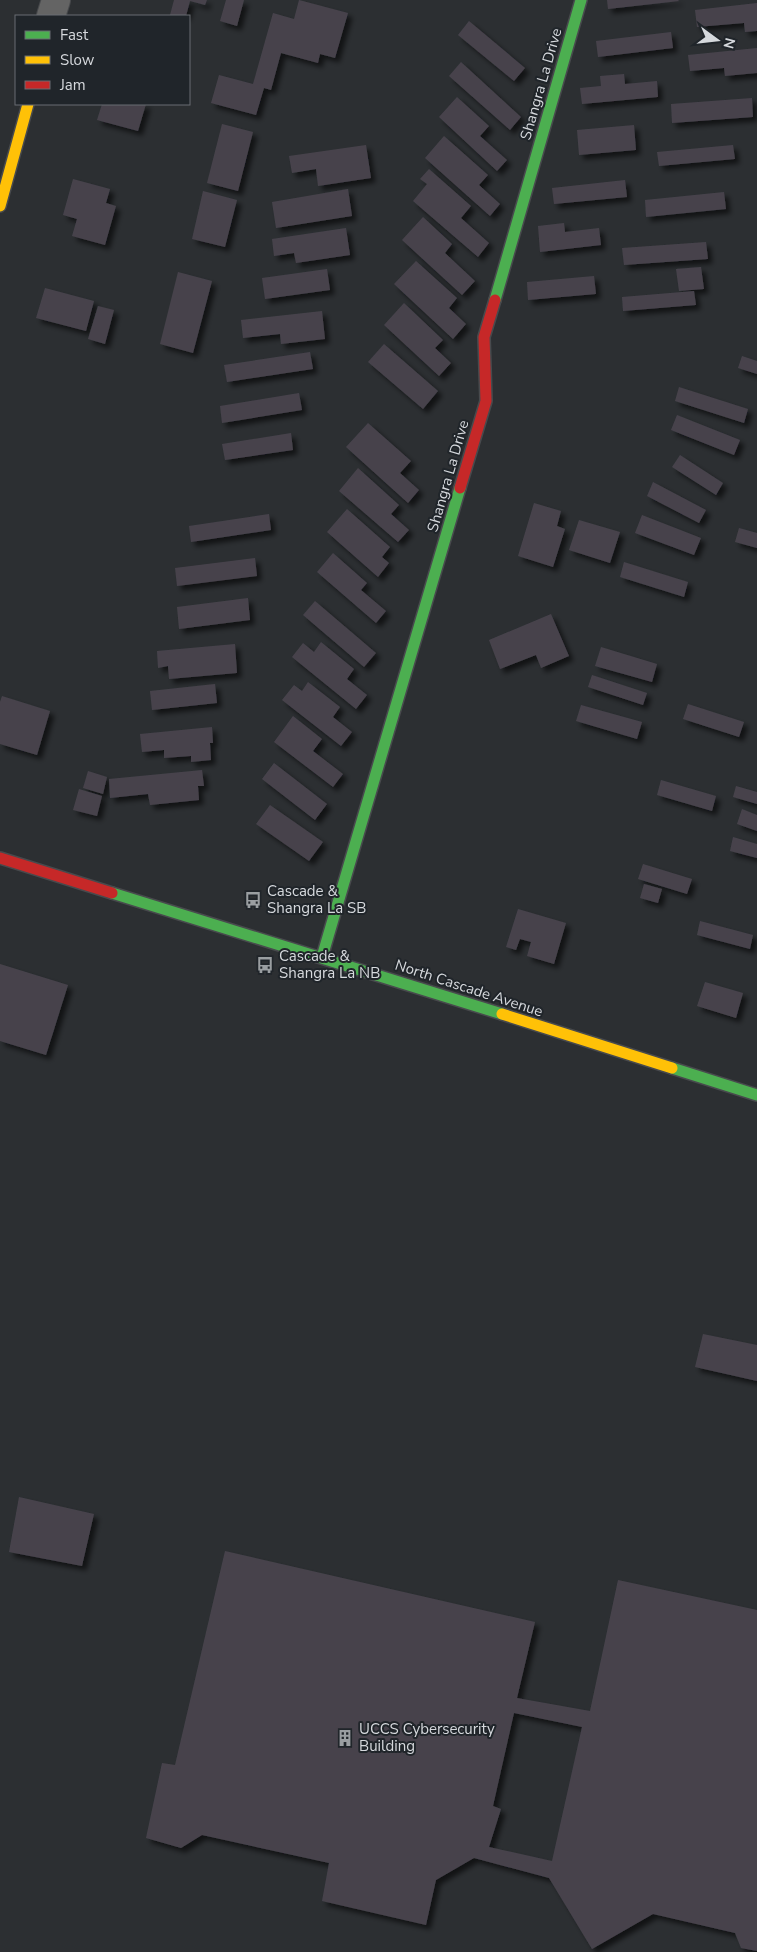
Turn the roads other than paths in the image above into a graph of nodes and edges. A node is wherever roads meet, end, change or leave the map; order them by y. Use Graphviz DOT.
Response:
graph roads {
  1 [pos="56,0"];
  2 [pos="581,0"];
  3 [pos="51,15"];
  4 [pos="28,105"];
  5 [pos="0,206"];
  6 [pos="0,858"];
  7 [pos="322,957"];
  8 [pos="757,1095"];
  1 -- 3 [label="street"];
  2 -- 7 [label="street, Shangra La Drive"];
  4 -- 5 [label="street"];
  6 -- 7 [label="street, North Cascade Avenue"];
  7 -- 8 [label="street, North Cascade Avenue"];
}
